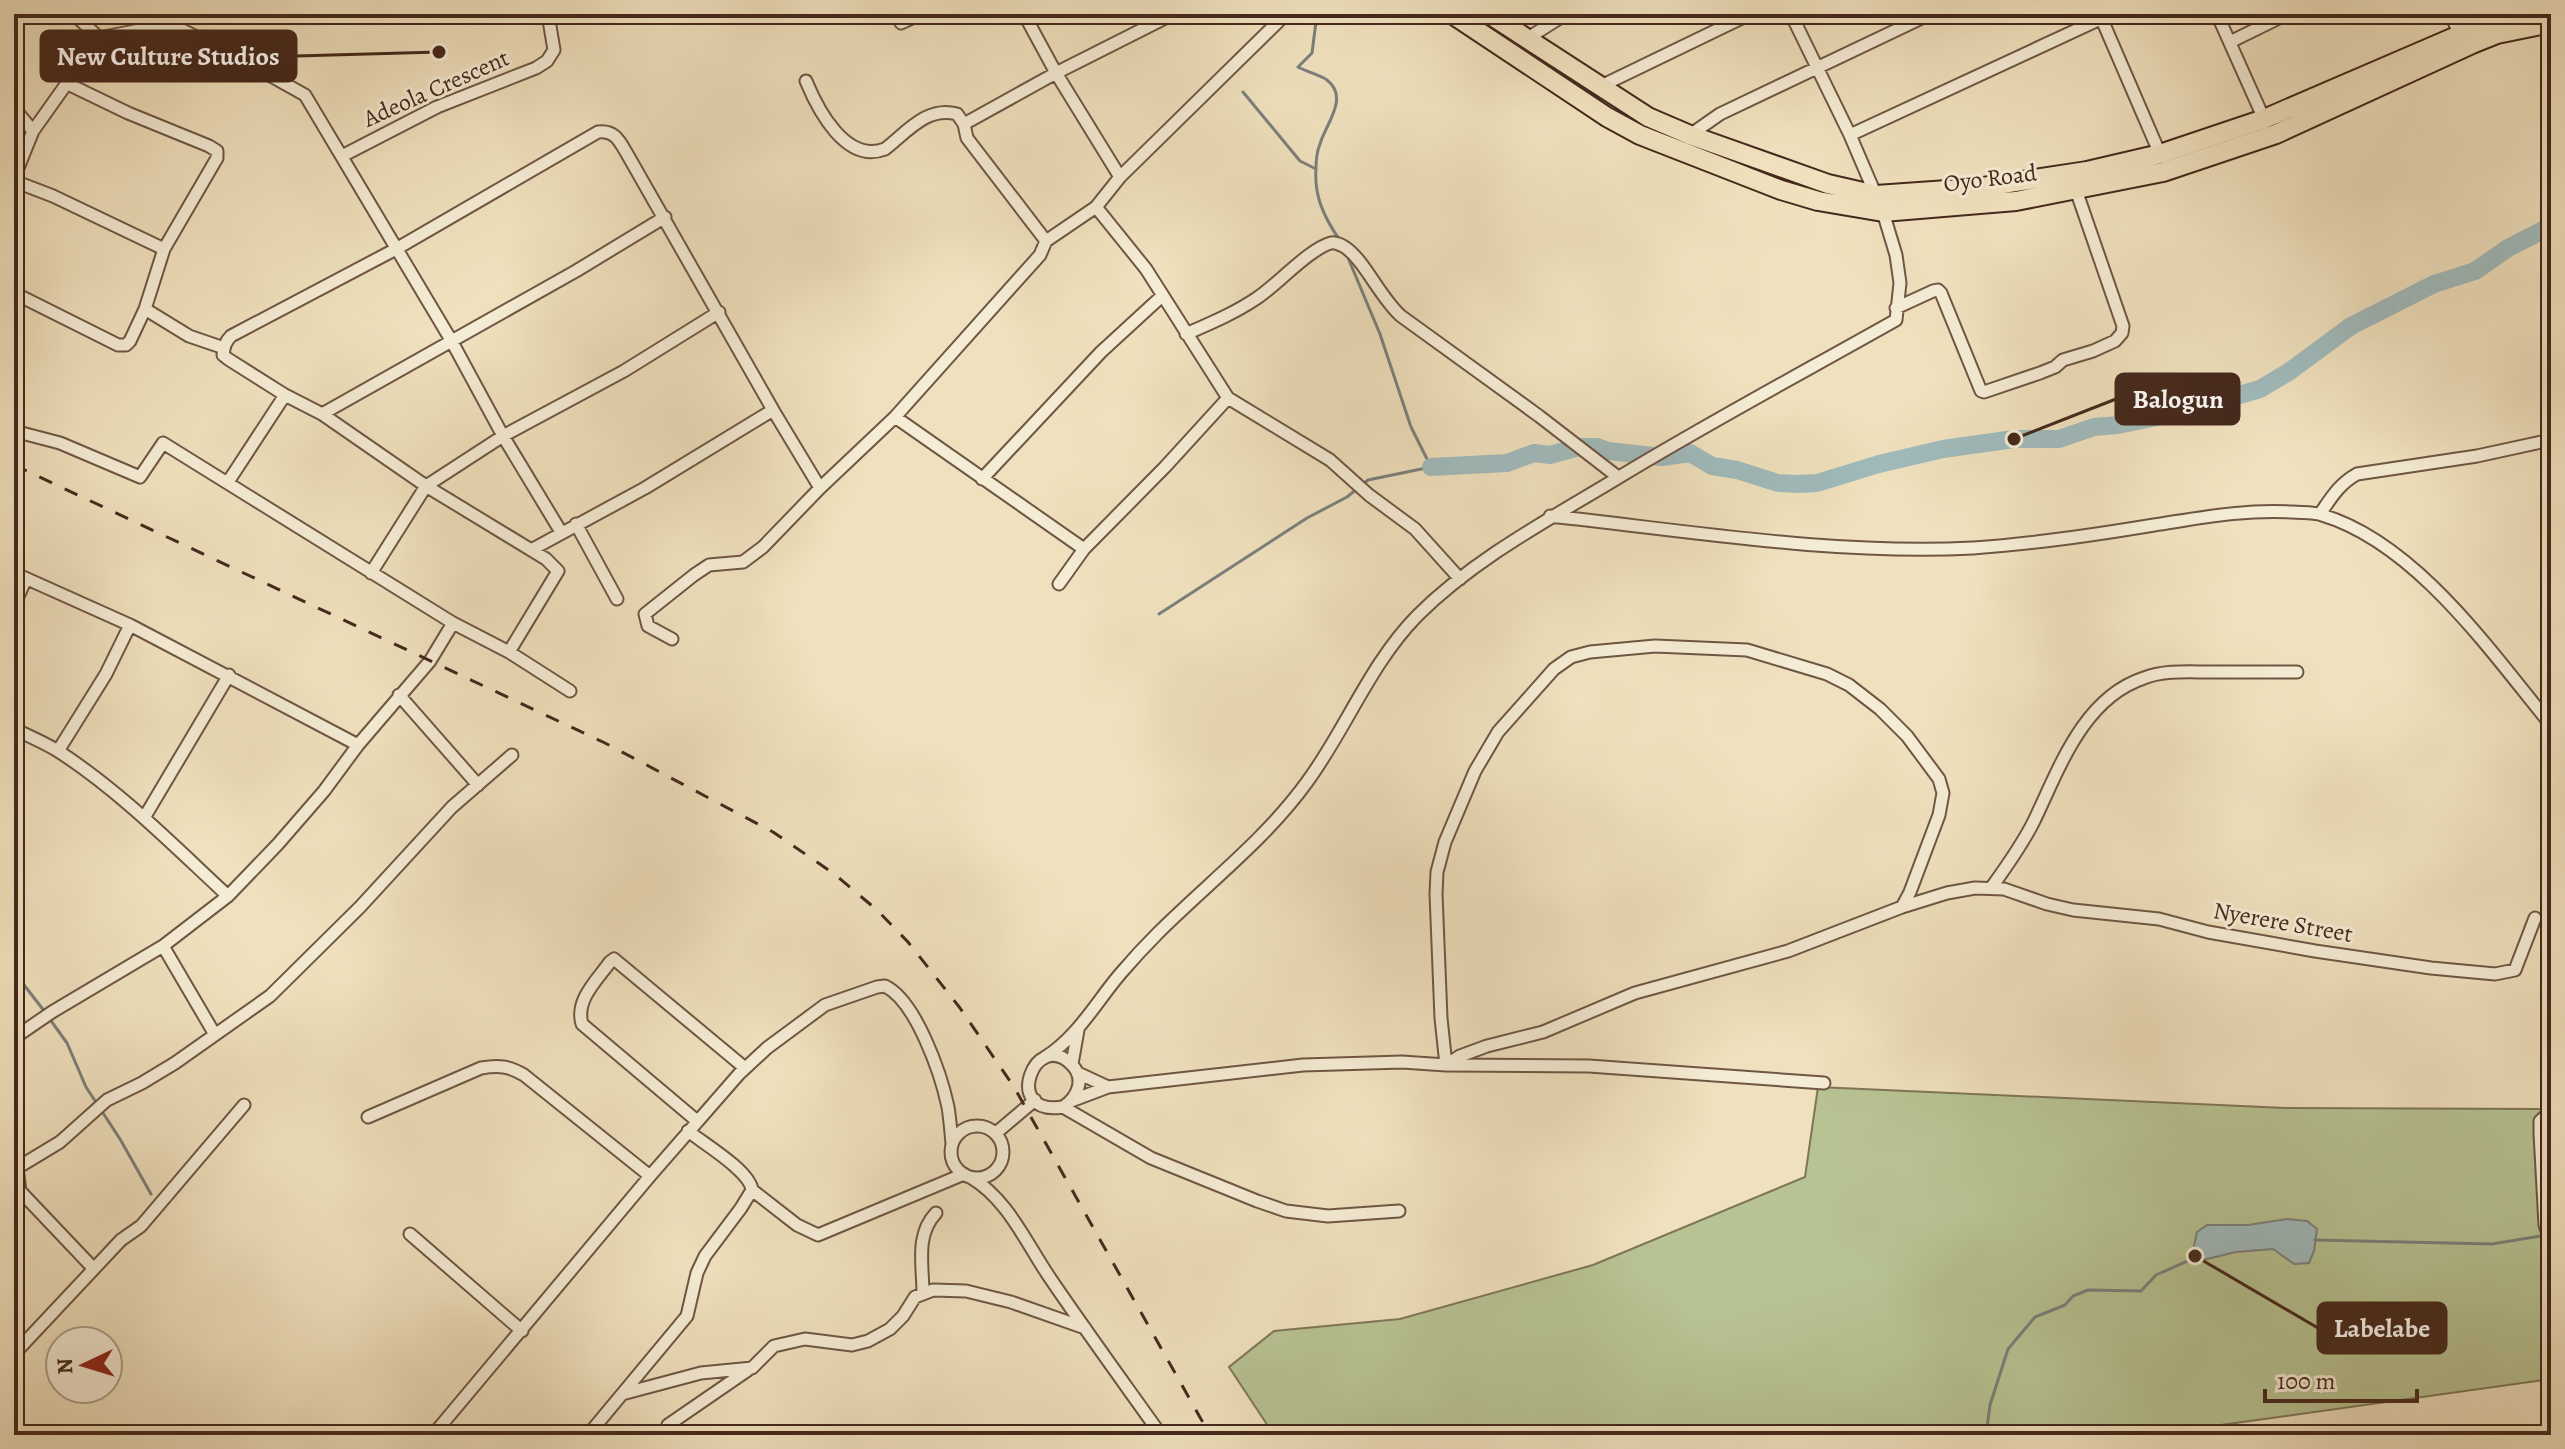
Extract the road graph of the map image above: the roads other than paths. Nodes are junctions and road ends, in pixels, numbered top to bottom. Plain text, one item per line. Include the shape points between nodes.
1 (74, 14) edge
2 (179, 14) edge
3 (548, 14) edge
4 (921, 14) edge
5 (1024, 14) edge
6 (1173, 14) edge
7 (1286, 14) edge
8 (1452, 14) edge
9 (1489, 14) edge
10 (1566, 14) edge
11 (1750, 14) edge
12 (1791, 14) edge
13 (1930, 14) edge
14 (2217, 14) edge
15 (2287, 14) edge
16 (2451, 14) edge
17 (2522, 14) edge
18 (2105, 16) edge
19 (901, 23) dead end
20 (2551, 23) edge
21 (170, 24) junction
22 (99, 38) junction
23 (1528, 38) junction
24 (2462, 41) junction
25 (2230, 42) junction
26 (1819, 69) junction
27 (1056, 73) junction
28 (806, 81) dead end
29 (68, 84) junction
30 (1599, 87) junction
31 (14, 108) edge
32 (2264, 119) junction
33 (964, 124) junction
34 (33, 131) junction
35 (1690, 135) junction
36 (1850, 135) junction
37 (2160, 154) junction
38 (342, 156) junction
39 (1120, 177) junction
40 (14, 180) edge
41 (2076, 190) junction
42 (1879, 203) junction
43 (1096, 207) junction
44 (665, 217) junction
45 (1046, 241) junction
46 (164, 249) junction
47 (396, 249) junction
48 (14, 293) edge
49 (1162, 296) junction
50 (1896, 308) junction
51 (145, 309) junction
52 (719, 312) junction
53 (1186, 334) junction
54 (451, 340) junction
55 (224, 348) junction
56 (285, 395) junction
57 (1228, 398) junction
58 (773, 410) junction
59 (322, 414) junction
60 (895, 417) junction
61 (14, 431) edge
62 (503, 436) junction
63 (2551, 440) edge
64 (1618, 477) junction
65 (982, 479) junction
66 (228, 482) junction
67 (426, 486) junction
68 (820, 488) junction
69 (2320, 514) junction
70 (1550, 516) junction
71 (576, 524) junction
72 (561, 532) junction
73 (1084, 549) junction
74 (531, 550) junction
75 (14, 573) edge
76 (371, 573) junction
77 (26, 579) junction
78 (1460, 579) junction
79 (1059, 584) dead end
80 (617, 599) dead end
81 (14, 605) edge
82 (453, 623) junction
83 (130, 625) junction
84 (672, 639) dead end
85 (509, 652) junction
86 (2297, 672) dead end
87 (229, 675) junction
88 (570, 691) dead end
89 (399, 695) junction
90 (2551, 725) edge
91 (14, 729) edge
92 (358, 745) junction
93 (58, 751) junction
94 (512, 755) dead end
95 (478, 785) junction
96 (144, 818) junction
97 (1991, 888) junction
98 (228, 896) junction
99 (1902, 907) junction
100 (2535, 918) dead end
101 (163, 946) junction
102 (1078, 1029) junction
103 (214, 1033) junction
104 (14, 1038) edge
105 (1044, 1058) junction
106 (1446, 1065) junction
107 (745, 1068) junction
108 (1075, 1069) junction
109 (1824, 1083) dead end
110 (1108, 1087) junction
111 (1035, 1100) junction
112 (1067, 1104) junction
113 (244, 1105) dead end
114 (948, 1109) junction
115 (2551, 1111) edge
116 (368, 1117) dead end
117 (697, 1121) junction
118 (971, 1126) junction
119 (688, 1131) junction
120 (996, 1133) junction
121 (952, 1144) junction
122 (996, 1170) junction
123 (967, 1175) junction
124 (650, 1176) junction
125 (752, 1190) junction
126 (20, 1191) junction
127 (997, 1197) junction
128 (14, 1204) edge
129 (1399, 1211) dead end
130 (936, 1213) dead end
131 (410, 1234) dead end
132 (2550, 1239) edge
133 (2551, 1252) edge
134 (94, 1269) junction
135 (923, 1294) junction
136 (1085, 1328) junction
137 (522, 1331) junction
138 (14, 1354) edge
139 (752, 1368) junction
140 (622, 1394) junction
141 (668, 1425) dead end
142 (433, 1435) edge
143 (588, 1435) edge
144 (1161, 1435) edge

1 - 22 street
2 - 21 street
3 - 38 street, Adeola Crescent via 554,50 547,61 437,107
4 - 19 street
5 - 27 street
6 - 27 street
7 - 39 street
8 - 42 main road, Oyo Road via 1640,135 1818,201
9 - 23 main road, Oyo Road
10 - 23 street
11 - 30 street
12 - 26 street
13 - 26 street
14 - 25 street
15 - 25 street
16 - 24 street
17 - 24 main road, Oyo Road
18 - 36 street
18 - 37 street
20 - 24 main road, Oyo Road
21 - 22 street
21 - 38 street via 298,89
22 - 29 street
23 - 30 main road, Oyo Road
24 - 32 main road, Oyo Road
24 - 41 main road, Oyo Road via 2258,141 2163,172
25 - 32 street
26 - 35 street via 1720,114
26 - 36 street
27 - 33 street
27 - 39 street
28 - 33 street via 840,136 864,152 885,149 932,113 957,114
29 - 34 street
29 - 46 street via 217,151
30 - 35 main road, Oyo Road
31 - 34 street
32 - 37 main road, Oyo Road
33 - 45 street via 967,138
34 - 40 street
35 - 42 main road, Oyo Road
36 - 42 street
37 - 42 main road, Oyo Road via 2087,171
38 - 47 street
39 - 43 street
40 - 46 street
41 - 42 main road, Oyo Road via 1979,206
41 - 50 street via 2123,326 2115,341 1984,392 1938,290
42 - 50 street via 1896,255
43 - 45 street
43 - 49 street
44 - 47 street via 616,137 604,131
44 - 52 street
44 - 54 street
45 - 60 street via 1040,255
46 - 51 street
47 - 54 street
47 - 55 street via 235,334
48 - 51 street via 118,345 130,341
49 - 53 street
49 - 65 street via 1101,352
50 - 64 street via 1896,320
51 - 55 street via 189,336
52 - 58 street
52 - 62 street
53 - 57 street
53 - 64 street via 1258,297 1331,243 1345,247 1389,306
54 - 59 street
54 - 62 street
55 - 56 street via 228,359
56 - 59 street
56 - 66 street
57 - 73 street
57 - 78 street via 1330,460 1415,529
58 - 68 street
58 - 71 street
59 - 67 street
60 - 65 street
60 - 68 street
61 - 66 street via 60,443 140,477 163,443
62 - 67 street
62 - 72 street
63 - 69 street via 2357,474 2345,481
64 - 70 street
65 - 73 street
66 - 76 street
67 - 74 street
67 - 76 street
68 - 84 street via 743,562 709,565 645,614 648,626
69 - 70 street via 2235,512 2055,541 1869,549
69 - 90 street via 2385,546 2431,584
70 - 78 street
71 - 72 street
71 - 80 street
72 - 74 street
73 - 79 street
74 - 85 street via 558,571
75 - 77 street
76 - 82 street
77 - 81 street
77 - 83 street
78 - 102 street via 1396,641 1308,782 1269,828 1158,933
82 - 85 street
82 - 89 street via 430,661
83 - 87 street
83 - 93 street
85 - 88 street
86 - 97 street via 2175,672 2144,677 2117,691 2073,742 2017,853
87 - 92 street
87 - 96 street
89 - 92 street
89 - 95 street
91 - 93 street
92 - 98 street via 324,791
93 - 96 street
94 - 95 street
95 - 103 street via 270,996
96 - 98 street
97 - 99 street via 1947,893
97 - 100 street, Nyerere Street via 2073,910 2159,919 2315,951 2495,974 2515,970
98 - 101 street
99 - 106 street via 1788,951 1635,993
99 - 106 street via 1943,793 1915,745 1849,685 1747,650 1655,646 1571,657 1498,732 1445,842 1436,894
101 - 103 street
101 - 104 street
102 - 105 street
102 - 108 street
103 - 126 street via 175,1063 107,1100 60,1142 17,1168
105 - 108 street via 1064,1058
105 - 111 street via 1030,1071 1029,1091
106 - 109 street via 1589,1066
106 - 110 street via 1303,1065
107 - 114 street via 825,1005 885,986 911,1013 940,1077
107 - 117 street
107 - 117 street via 614,959 610,962 582,1001 582,1024
108 - 110 street
108 - 112 street via 1077,1093
110 - 112 street
111 - 112 street via 1053,1108
111 - 120 street
112 - 129 street via 1151,1158 1286,1211 1328,1216
113 - 134 street via 141,1226
114 - 118 street
114 - 121 street
115 - 132 street via 2540,1121
116 - 124 street via 481,1068 510,1066
117 - 119 street
118 - 120 street
118 - 121 street
119 - 124 street
119 - 125 street via 741,1172
120 - 122 street via 1003,1152
121 - 123 street via 952,1158
122 - 123 street via 984,1177
122 - 127 street
123 - 125 street via 818,1235
123 - 127 street
124 - 137 street
125 - 140 street via 705,1256 687,1316
126 - 128 street
126 - 134 street
127 - 136 street
130 - 135 street via 925,1224 921,1241
131 - 137 street
132 - 133 street
134 - 138 street
135 - 136 street via 966,1291
135 - 139 street via 890,1329 868,1341 852,1345 805,1339 774,1346
136 - 144 street
137 - 142 street
139 - 140 street via 701,1373
139 - 141 street
140 - 143 street

